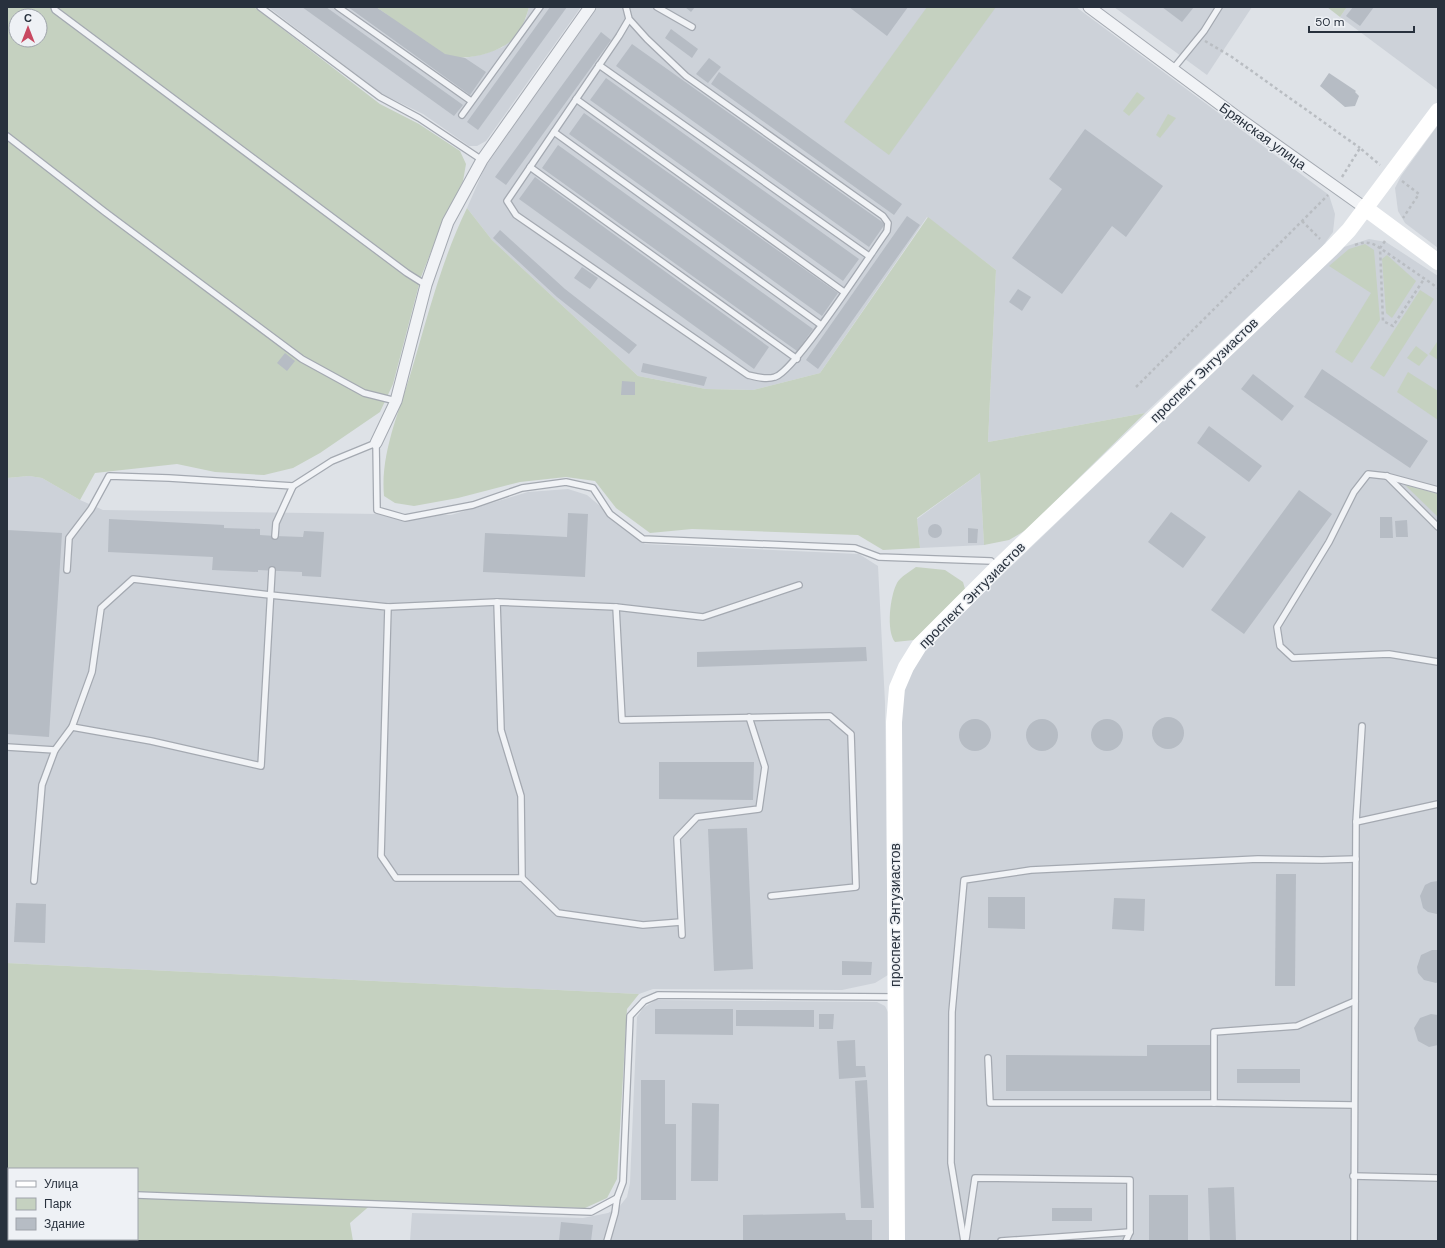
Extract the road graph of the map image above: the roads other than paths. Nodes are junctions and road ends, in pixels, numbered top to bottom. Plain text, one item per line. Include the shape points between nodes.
1 (54, 7) edge
2 (260, 7) edge
3 (338, 7) edge
4 (540, 7) edge
5 (590, 7) edge
6 (626, 7) edge
7 (657, 7) edge
8 (1089, 7) edge
9 (1219, 7) edge
10 (629, 19) junction
11 (692, 27) dead end
12 (600, 65) junction
13 (1173, 70) junction
14 (576, 99) junction
15 (471, 101) junction
16 (1438, 111) edge
17 (462, 115) dead end
18 (554, 132) junction
19 (7, 136) edge
20 (482, 160) junction
21 (530, 167) junction
22 (1365, 208) junction
23 (869, 256) junction
24 (1438, 262) edge
25 (426, 285) junction
26 (844, 292) junction
27 (821, 325) junction
28 (797, 359) junction
29 (396, 401) junction
30 (376, 443) junction
31 (1386, 476) junction
32 (293, 486) junction
33 (1438, 490) edge
34 (1438, 527) edge
35 (275, 536) dead end
36 (998, 567) junction
37 (66, 570) dead end
38 (272, 570) dead end
39 (799, 585) dead end
40 (270, 596) junction
41 (497, 602) junction
42 (388, 607) junction
43 (616, 607) junction
44 (1438, 662) edge
45 (750, 717) junction
46 (1362, 726) dead end
47 (72, 728) junction
48 (7, 747) edge
49 (55, 750) junction
50 (1438, 804) edge
51 (1356, 822) junction
52 (1356, 859) junction
53 (522, 878) junction
54 (34, 881) dead end
55 (771, 896) dead end
56 (681, 922) junction
57 (682, 934) dead end
58 (896, 997) junction
59 (1355, 1001) junction
60 (988, 1058) dead end
61 (1214, 1103) junction
62 (1354, 1105) junction
63 (1354, 1176) junction
64 (1438, 1178) edge
65 (138, 1195) edge
66 (617, 1198) junction
67 (1130, 1232) junction
68 (607, 1241) edge
69 (897, 1241) edge
70 (965, 1241) edge
71 (1002, 1241) edge
72 (1126, 1241) edge
73 (1354, 1241) edge

1 - 25 lane
2 - 20 lane via 380,97 419,118
3 - 15 lane
4 - 15 lane
5 - 20 street
6 - 10 lane
7 - 11 lane
8 - 13 street, Брянская улица
9 - 13 lane
10 - 12 lane
10 - 23 lane via 686,76 883,216 888,223 887,231
12 - 14 lane
12 - 23 lane
13 - 22 street, Брянская улица
14 - 18 lane
14 - 26 lane
15 - 17 lane
16 - 22 street, проспект Энтузиастов
18 - 21 lane
18 - 27 lane
19 - 29 lane via 302,359 364,393
20 - 25 street via 448,222
21 - 28 lane
21 - 28 lane via 507,201 516,214 748,375 762,379 776,377
22 - 24 street, Брянская улица
22 - 36 street, проспект Энтузиастов via 1331,249
23 - 26 lane
25 - 29 street
26 - 27 lane
27 - 28 lane
29 - 30 street
30 - 32 lane via 332,461
30 - 36 lane via 377,510 405,518 473,505 522,488 566,482 593,488 610,514 643,539 855,548 879,557 991,561
31 - 33 lane
31 - 34 lane
31 - 44 lane via 1368,474 1354,492 1329,542 1277,627 1280,646 1293,658 1389,654
32 - 35 lane via 276,523
32 - 37 lane via 109,476 70,538
36 - 58 street, проспект Энтузиастов via 919,646 897,688 894,722
38 - 40 lane
39 - 43 lane via 702,618
40 - 42 lane
40 - 47 lane via 133,579 101,608 92,672
40 - 47 lane via 261,766
41 - 42 lane
41 - 43 lane
41 - 53 lane via 500,730 520,796
42 - 53 lane via 380,856 396,878
43 - 45 lane via 622,720
45 - 55 lane via 830,716 851,734 856,887
45 - 56 lane via 765,767 759,809 697,817 677,838
46 - 51 lane
47 - 49 lane
48 - 49 lane
49 - 54 lane via 42,784
50 - 51 lane
51 - 52 lane
52 - 59 lane
52 - 70 lane via 1258,859 1031,870 964,880 952,1012 952,1163
53 - 56 lane via 558,914 643,925
56 - 57 lane
58 - 66 lane via 658,995 644,1001 630,1016 624,1182
58 - 69 street, проспект Энтузиастов
59 - 61 lane via 1297,1026 1214,1032
59 - 62 lane
60 - 61 lane via 990,1104
61 - 62 lane
62 - 63 lane
63 - 64 lane
63 - 73 lane
65 - 66 lane via 591,1212
66 - 68 lane
67 - 70 lane via 1130,1180 975,1178
67 - 71 lane
67 - 72 lane

